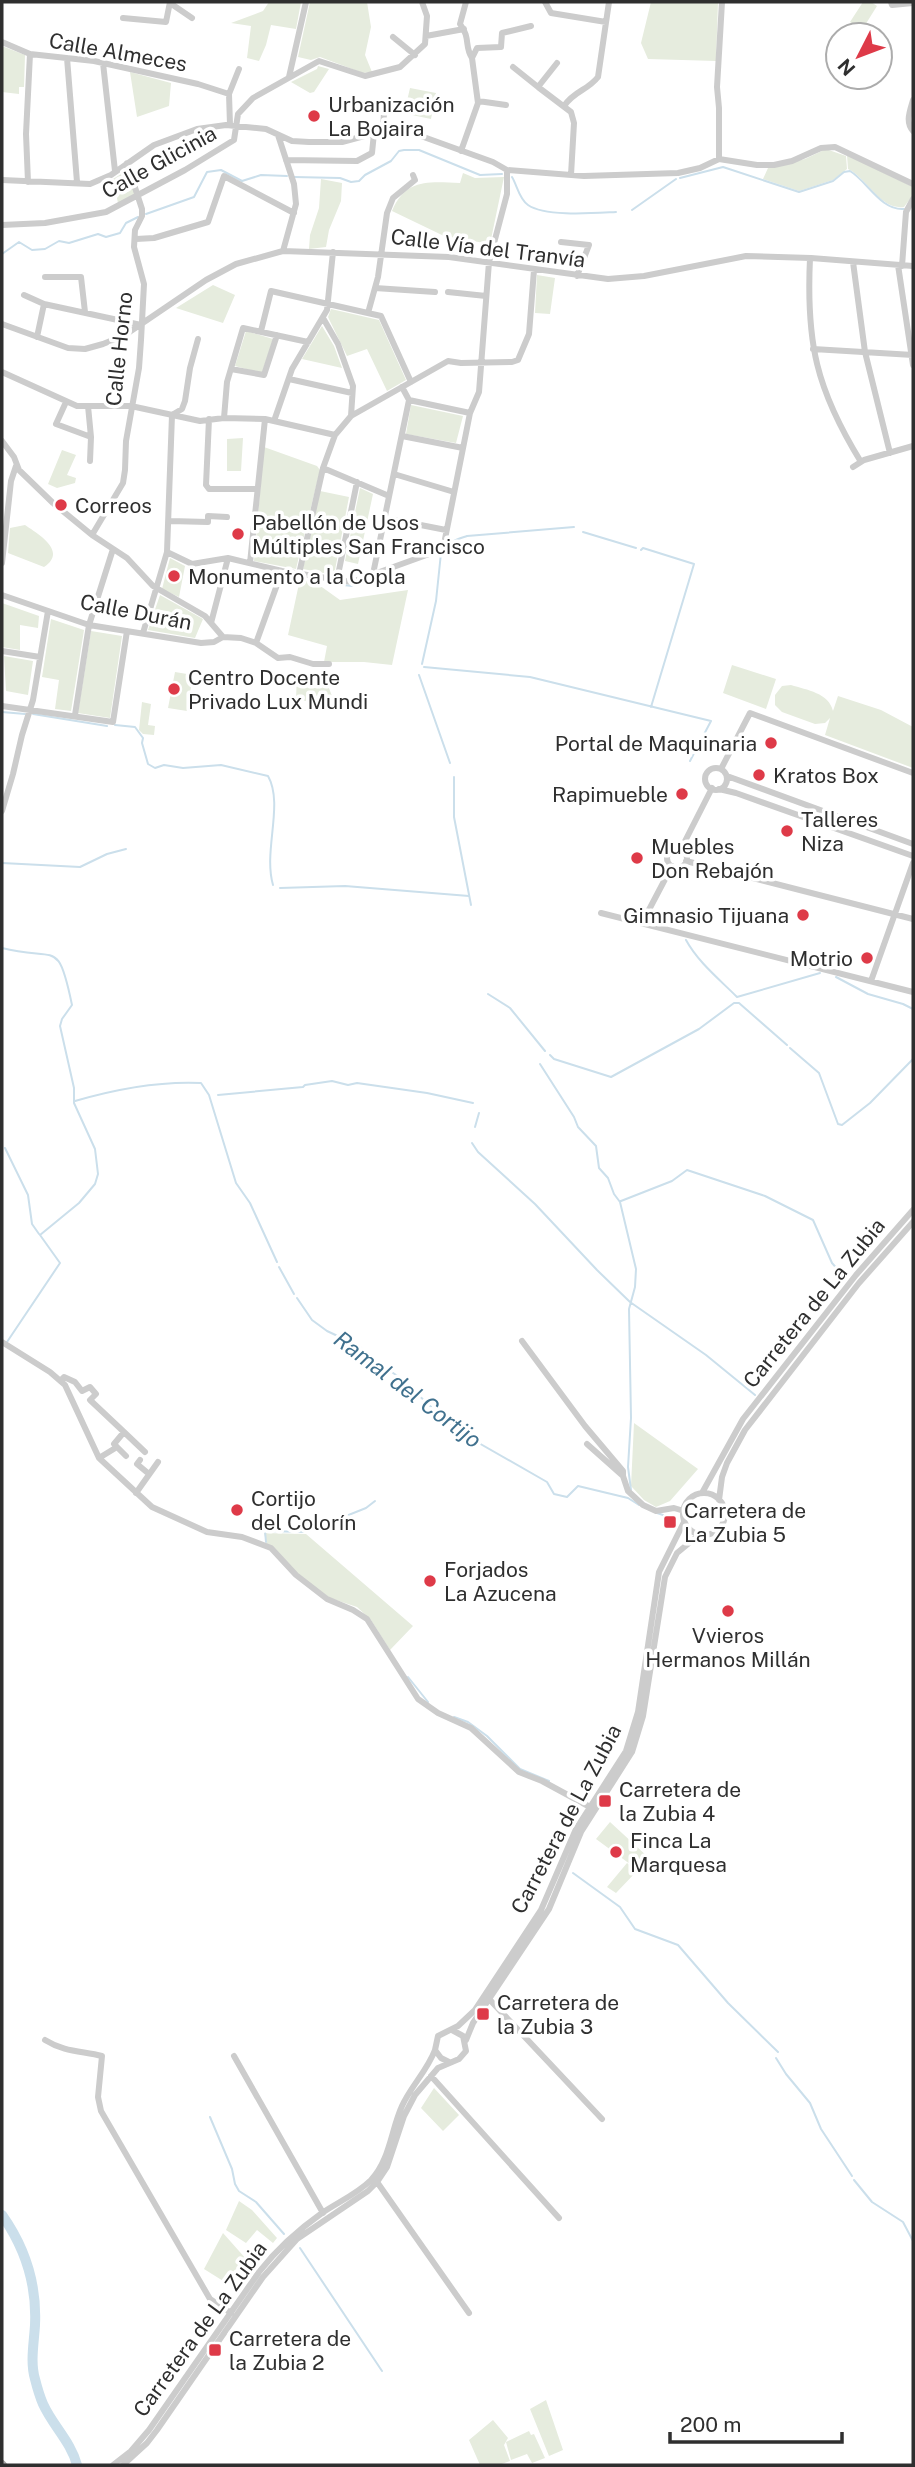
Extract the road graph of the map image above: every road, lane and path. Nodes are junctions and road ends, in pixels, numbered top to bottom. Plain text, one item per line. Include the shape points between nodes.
1 (170, 2) edge
2 (306, 2) edge
3 (422, 2) edge
4 (466, 2) edge
5 (545, 2) edge
6 (609, 2) edge
7 (722, 2) edge
8 (892, 3) edge
9 (913, 3) edge
10 (122, 18) dead end
11 (192, 18) dead end
12 (606, 22) junction
13 (531, 26) dead end
14 (464, 29) junction
15 (426, 36) junction
16 (393, 37) dead end
17 (2, 42) edge
18 (30, 54) junction
19 (415, 55) junction
20 (67, 58) junction
21 (472, 58) junction
22 (103, 63) junction
23 (557, 63) dead end
24 (513, 67) dead end
25 (239, 69) dead end
26 (289, 77) junction
27 (538, 88) junction
28 (229, 94) junction
29 (913, 100) edge
30 (478, 101) junction
31 (506, 105) dead end
32 (564, 107) junction
33 (384, 112) dead end
34 (233, 125) junction
35 (383, 131) junction
36 (913, 131) edge
37 (374, 133) junction
38 (278, 135) junction
39 (461, 151) junction
40 (719, 159) junction
41 (286, 160) junction
42 (127, 163) junction
43 (507, 170) junction
44 (116, 171) junction
45 (413, 175) dead end
46 (571, 175) junction
47 (2, 180) edge
48 (28, 182) junction
49 (77, 183) junction
50 (913, 184) edge
51 (137, 196) junction
52 (913, 199) edge
53 (911, 208) edge
54 (294, 213) junction
55 (2, 225) edge
56 (136, 239) junction
57 (561, 242) dead end
58 (283, 251) junction
59 (333, 252) junction
60 (381, 253) junction
61 (811, 258) junction
62 (489, 262) junction
63 (853, 262) junction
64 (900, 265) junction
65 (913, 266) edge
66 (534, 270) junction
67 (577, 276) junction
68 (45, 277) dead end
69 (375, 288) junction
70 (435, 292) dead end
71 (448, 292) dead end
72 (24, 295) dead end
73 (486, 296) junction
74 (327, 303) junction
75 (44, 304) junction
76 (85, 312) junction
77 (368, 313) junction
78 (323, 317) junction
79 (2, 324) edge
80 (141, 325) junction
81 (261, 331) junction
82 (277, 335) junction
83 (37, 337) junction
84 (198, 339) dead end
85 (308, 342) junction
86 (814, 349) junction
87 (865, 352) junction
88 (913, 355) edge
89 (481, 362) junction
90 (913, 365) edge
91 (231, 369) junction
92 (2, 372) edge
93 (289, 379) junction
94 (411, 382) junction
95 (402, 387) junction
96 (352, 393) junction
97 (409, 400) junction
98 (66, 402) junction
99 (88, 406) junction
100 (131, 406) junction
101 (470, 413) junction
102 (172, 415) junction
103 (351, 416) junction
104 (224, 418) junction
105 (209, 419) junction
106 (265, 419) junction
107 (274, 421) junction
108 (335, 435) junction
109 (402, 436) junction
110 (91, 437) junction
111 (2, 441) edge
112 (913, 446) edge
113 (463, 448) junction
114 (890, 453) junction
115 (90, 461) dead end
116 (863, 461) junction
117 (16, 466) junction
118 (853, 467) dead end
119 (323, 468) junction
120 (394, 474) junction
121 (357, 482) junction
122 (256, 489) junction
123 (454, 492) junction
124 (390, 495) junction
125 (227, 517) dead end
126 (385, 518) junction
127 (170, 521) junction
128 (446, 530) junction
129 (92, 535) junction
130 (113, 549) junction
131 (167, 552) junction
132 (228, 558) junction
133 (2, 563) edge
134 (250, 563) junction
135 (282, 571) junction
136 (299, 574) junction
137 (373, 574) junction
138 (337, 580) junction
139 (158, 589) junction
140 (2, 594) edge
141 (48, 611) junction
142 (211, 623) junction
143 (89, 625) junction
144 (127, 631) junction
145 (143, 634) junction
146 (223, 637) junction
147 (256, 643) junction
148 (2, 651) edge
149 (40, 657) junction
150 (329, 664) dead end
151 (2, 706) edge
152 (31, 709) junction
153 (75, 716) junction
154 (721, 769) junction
155 (913, 773) edge
156 (727, 776) junction
157 (715, 789) junction
158 (2, 811) edge
159 (913, 844) edge
160 (681, 849) junction
161 (913, 856) edge
162 (687, 861) junction
163 (913, 863) edge
164 (672, 866) junction
165 (601, 913) dead end
166 (895, 914) junction
167 (913, 919) edge
168 (642, 923) junction
169 (872, 981) junction
170 (913, 992) edge
171 (913, 1210) edge
172 (913, 1222) edge
173 (522, 1341) dead end
174 (2, 1342) edge
175 (61, 1380) junction
176 (124, 1432) junction
177 (587, 1444) dead end
178 (117, 1447) junction
179 (145, 1452) dead end
180 (127, 1456) dead end
181 (99, 1458) junction
182 (139, 1460) dead end
183 (158, 1462) dead end
184 (149, 1474) junction
185 (623, 1476) junction
186 (136, 1493) junction
187 (702, 1493) junction
188 (719, 1500) junction
189 (684, 1511) junction
190 (684, 1522) junction
191 (700, 1534) junction
192 (590, 1807) junction
193 (490, 2000) junction
194 (451, 2029) junction
195 (45, 2040) dead end
196 (466, 2040) junction
197 (435, 2050) junction
198 (234, 2056) dead end
199 (449, 2062) junction
200 (431, 2076) junction
201 (602, 2119) dead end
202 (377, 2182) junction
203 (323, 2213) junction
204 (559, 2218) dead end
205 (231, 2313) junction
206 (469, 2314) dead end
207 (113, 2465) edge
208 (123, 2465) edge

1 - 10 street via 166,22
1 - 11 street
2 - 26 street
3 - 15 street
4 - 14 street via 460,24
5 - 12 street via 551,13
6 - 12 street
7 - 40 street
8 - 9 street
12 - 32 street via 598,76
13 - 21 street via 502,33 501,47 477,48
14 - 15 street
14 - 21 street
15 - 19 street
16 - 19 street
17 - 18 street, Calle Almeces
18 - 20 street, Calle Almeces
18 - 48 street
19 - 26 street via 400,67 365,76 319,61
20 - 22 street, Calle Almeces
20 - 49 street
21 - 30 street
22 - 28 street, Calle Almeces
22 - 44 street
23 - 27 street
24 - 27 street
25 - 28 street
26 - 34 street via 253,98
27 - 32 street
28 - 34 street
29 - 36 street via 908,119
30 - 31 street
30 - 39 street
32 - 46 street via 574,122
33 - 35 street
34 - 38 street
34 - 42 street via 178,135
34 - 51 street, Calle Glicinia via 234,139
35 - 37 street
35 - 39 street via 407,131
37 - 38 street via 342,142 292,141
37 - 41 street via 372,153 357,161
38 - 41 street
39 - 43 street
40 - 46 street via 678,173
40 - 50 street via 774,165 821,148 835,148
41 - 54 street via 294,184
42 - 44 street
42 - 51 street, Calle Horno
43 - 46 street
43 - 62 street via 507,194
44 - 49 street via 90,184
45 - 60 street via 415,180 393,198
47 - 48 street
48 - 49 street
51 - 55 street, Calle Glicinia via 94,216
51 - 56 street, Calle Horno via 142,216
52 - 53 street
53 - 64 street via 905,215
54 - 56 street via 224,176 208,222 154,239
54 - 58 street
56 - 80 street, Calle Horno via 135,257 144,284
57 - 67 street via 589,245
58 - 59 street, Calle Vía del Tranvía
58 - 80 street, Calle Vía del Tranvía via 236,264
59 - 60 street, Calle Vía del Tranvía
59 - 74 street
60 - 62 street, Calle Vía del Tranvía
60 - 69 street
61 - 63 street, Calle Vía del Tranvía
61 - 67 street, Calle Vía del Tranvía via 746,256 644,276
61 - 86 street
62 - 66 street, Calle Vía del Tranvía
62 - 73 street
63 - 64 street, Calle Vía del Tranvía
63 - 87 street
64 - 65 street, Calle Vía del Tranvía
64 - 88 street
66 - 67 street, Calle Vía del Tranvía
66 - 89 street via 529,334 517,360
68 - 76 street via 81,277
69 - 70 street
69 - 77 street
71 - 73 street
72 - 75 street
73 - 89 street
74 - 77 street
74 - 78 street
74 - 81 street via 271,291
75 - 76 street
75 - 83 street
76 - 80 street
77 - 94 street via 382,316
78 - 85 street
78 - 96 street via 338,344
79 - 83 street, Calle Vía del Tranvía
80 - 83 street, Calle Vía del Tranvía via 111,342 85,349
80 - 100 street, Calle Horno
81 - 82 street
81 - 91 street via 241,330
82 - 85 street
82 - 91 street via 264,375
84 - 102 street via 185,401
85 - 93 street
86 - 87 street
86 - 116 street via 842,426
87 - 88 street
87 - 114 street
88 - 90 street
89 - 94 street via 448,361
89 - 101 street via 479,392
91 - 104 street
92 - 98 street
93 - 96 street
93 - 107 street
94 - 95 street
95 - 97 street
95 - 103 street
96 - 103 street
97 - 101 street
97 - 109 street
98 - 99 street
98 - 110 street via 56,424
99 - 100 street
99 - 110 street
100 - 102 street
100 - 129 street, Calle Horno via 123,483
101 - 113 street
102 - 105 street
102 - 127 street
103 - 108 street
104 - 105 street
104 - 106 street
105 - 122 street via 206,485 209,489
106 - 107 street
106 - 122 street
107 - 108 street
108 - 119 street
109 - 113 street
109 - 120 street
110 - 115 street
111 - 117 street
112 - 114 street
113 - 123 street
114 - 116 street
116 - 118 street
117 - 129 street
117 - 133 street
119 - 121 street
119 - 136 street
120 - 123 street
120 - 124 street
121 - 124 street
121 - 138 street
122 - 134 street
123 - 128 street
124 - 126 street
125 - 127 street via 208,516 208,522
126 - 128 street
126 - 137 street
127 - 131 street
128 - 137 street via 443,549
129 - 130 street
130 - 139 street
130 - 143 street
131 - 132 street via 192,564
131 - 139 street
132 - 134 street
132 - 142 street
134 - 135 street
135 - 136 street
135 - 147 street
136 - 138 street
137 - 138 street via 352,582
139 - 142 street
139 - 145 street
140 - 141 street, Calle Durán
141 - 143 street, Calle Durán
141 - 149 street
142 - 146 street
143 - 144 street, Calle Durán
143 - 153 street
144 - 145 street, Calle Durán
144 - 153 street via 113,722
145 - 146 street, Calle Durán via 207,643
146 - 147 street, Calle Durán
147 - 150 street via 278,658
148 - 149 street
149 - 152 street
151 - 152 street
152 - 153 street
152 - 158 street
154 - 155 street via 750,713
154 - 156 street
154 - 157 street via 707,774 707,784
156 - 157 street via 726,783
156 - 159 street
157 - 160 street
157 - 161 street
160 - 162 street
160 - 164 street via 668,853
162 - 164 street
162 - 166 street
163 - 166 street
164 - 168 street
165 - 168 street
166 - 167 street
166 - 169 street
168 - 169 street
169 - 170 street
171 - 187 street, Carretera de La Zubia via 743,1419
172 - 188 street, Carretera de La Zubia via 859,1283 745,1430 724,1469
173 - 185 street
174 - 175 street
175 - 176 street via 71,1379 82,1391 90,1387 96,1394 90,1400
175 - 181 street
176 - 178 street via 115,1441
176 - 179 street
177 - 185 street
178 - 180 street
178 - 181 street
181 - 186 street
182 - 184 street via 137,1464
183 - 184 street
184 - 186 street
185 - 189 street via 628,1491 643,1505 656,1511
186 - 192 street via 152,1507 206,1532 242,1537 271,1548 327,1599 367,1619 428,1708 471,1728 520,1772
187 - 188 street
187 - 189 street via 689,1500
188 - 191 street via 724,1511 722,1524 713,1532
189 - 190 street
190 - 191 street
190 - 192 street, Carretera de La Zubia via 659,1572 631,1739
191 - 193 street, Carretera de La Zubia via 677,1553 665,1577 637,1742 581,1832 549,1909
192 - 194 street, Carretera de La Zubia via 541,1910 475,2010
193 - 196 street, Carretera de La Zubia
193 - 201 street
194 - 196 street
194 - 197 street via 438,2036
195 - 205 street via 68,2051 102,2056 101,2111 210,2299
196 - 199 street via 463,2055
197 - 199 street
197 - 203 street, Carretera de La Zubia via 404,2103 378,2172
198 - 203 street
199 - 200 street, Carretera de La Zubia
200 - 202 street, Carretera de La Zubia via 411,2102
200 - 204 street
202 - 206 street
202 - 208 street, Carretera de La Zubia via 304,2234 274,2263 157,2430
203 - 205 street, Carretera de La Zubia via 279,2249
205 - 207 street, Carretera de La Zubia via 149,2430

